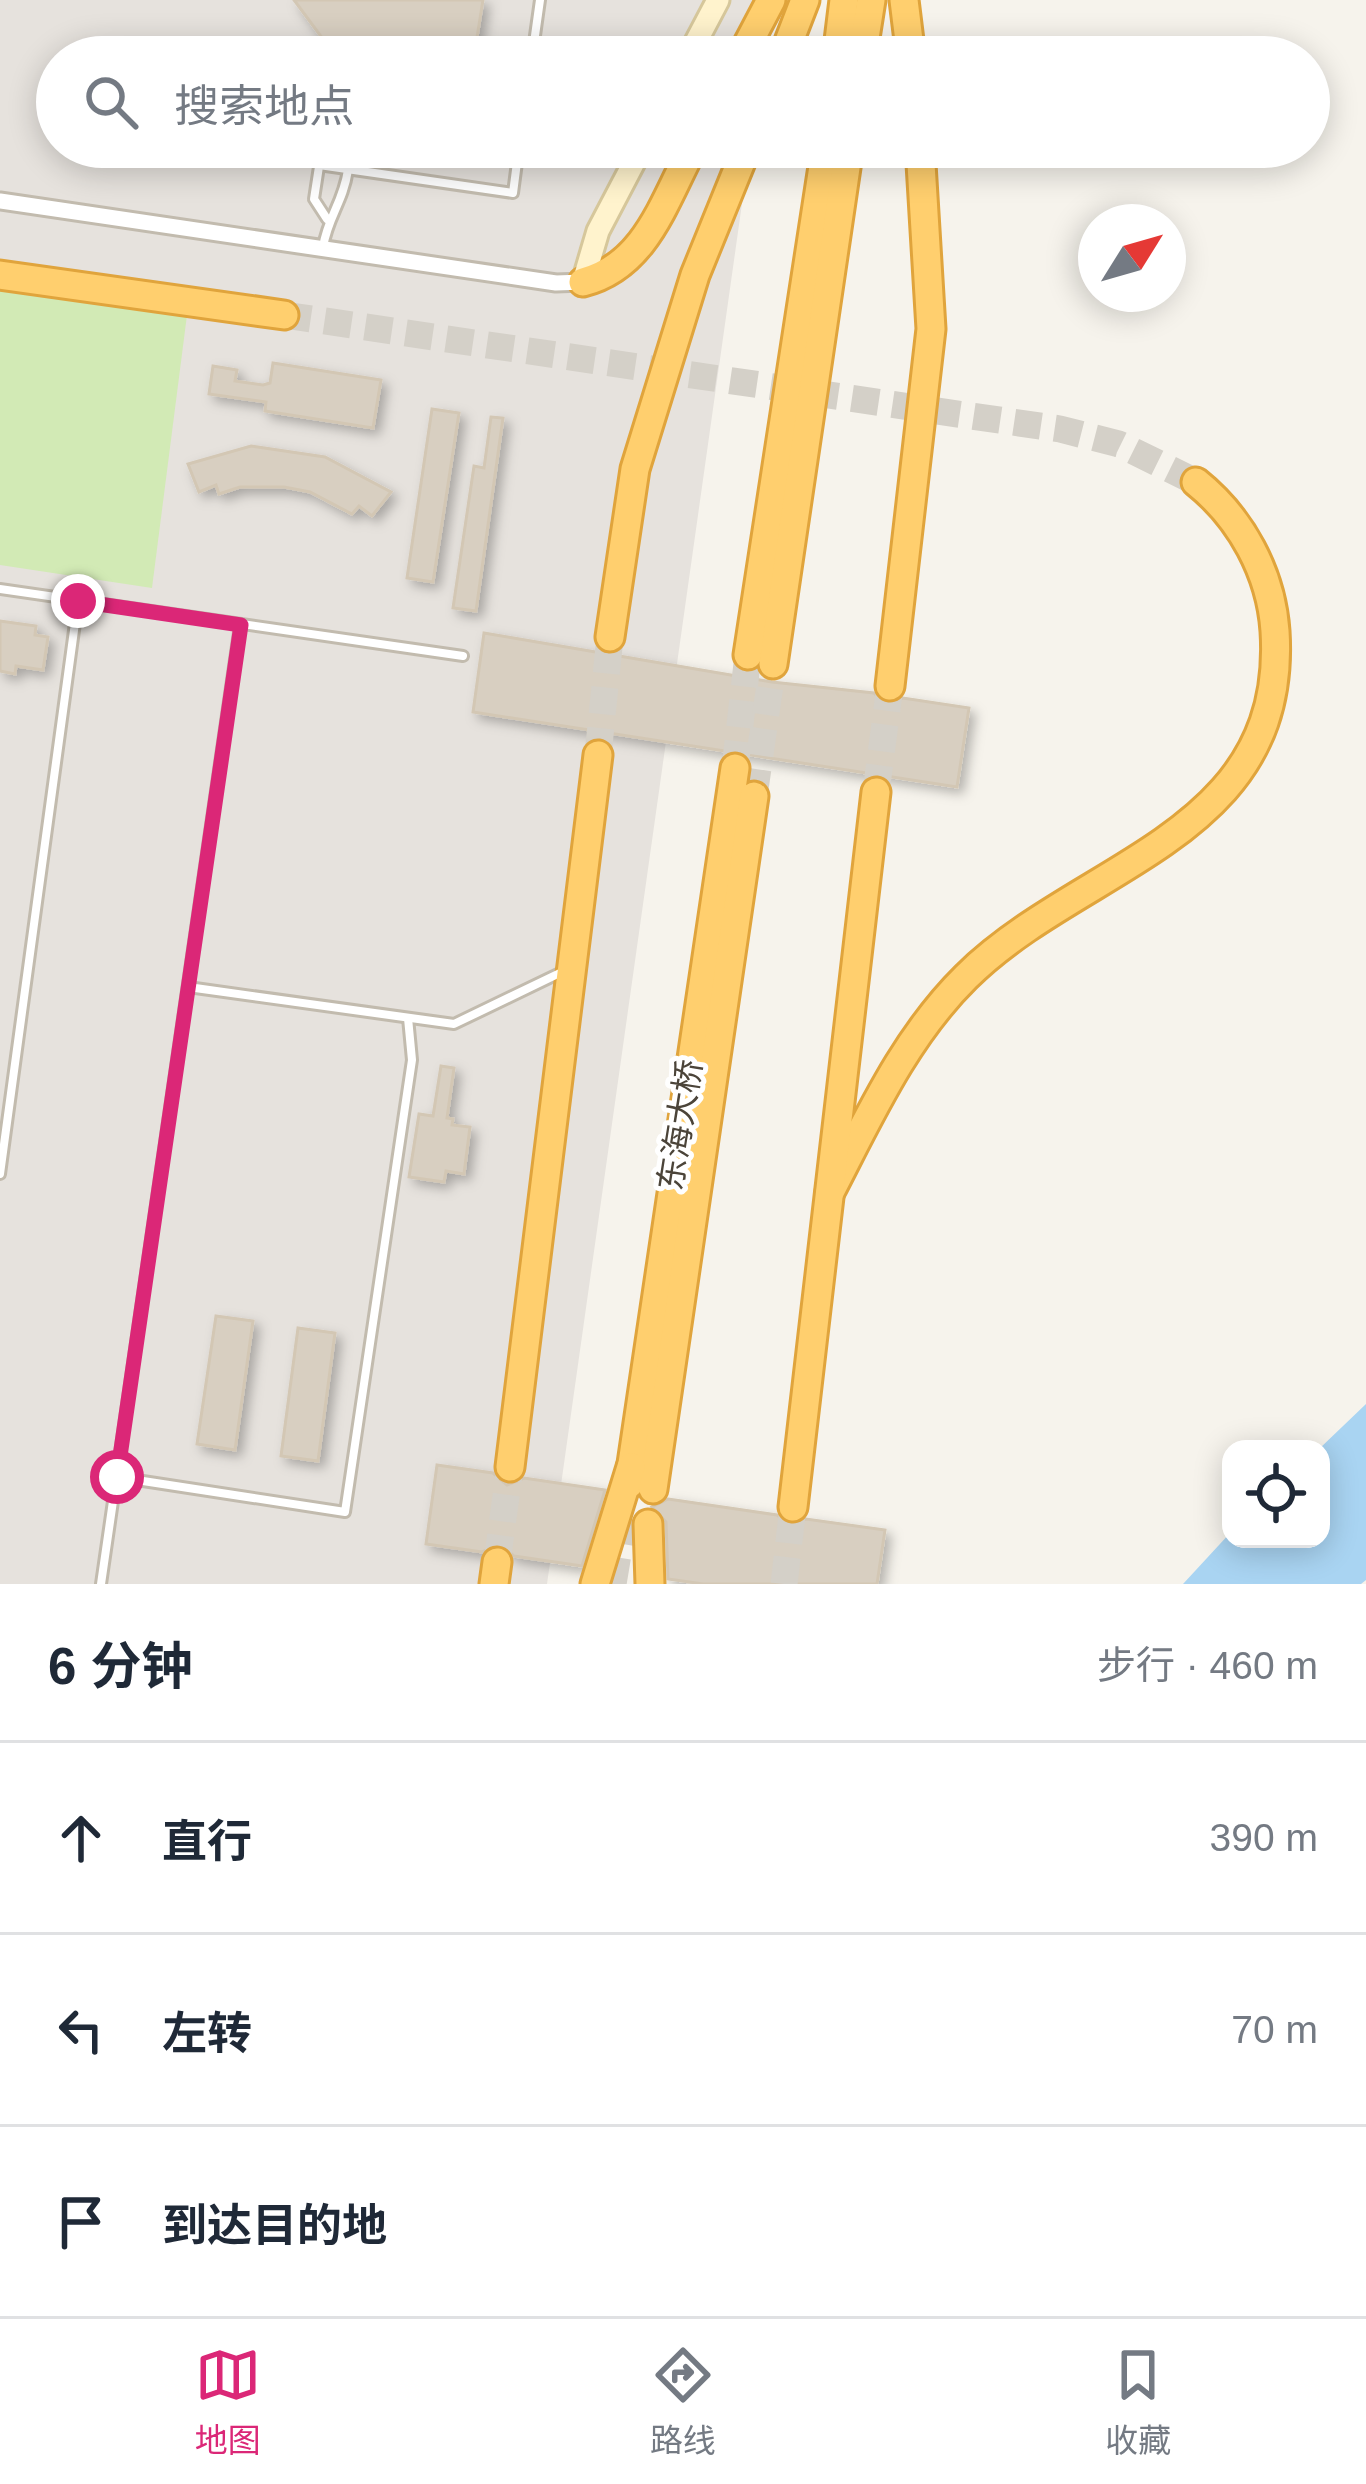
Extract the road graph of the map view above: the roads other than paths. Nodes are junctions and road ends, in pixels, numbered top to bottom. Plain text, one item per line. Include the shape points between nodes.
1 (540, 0) edge
2 (718, 0) edge
3 (771, 0) edge
4 (805, 0) edge
5 (844, 0) edge
6 (871, 0) edge
7 (904, 0) edge
8 (535, 36) edge
9 (699, 36) edge
10 (752, 36) edge
11 (791, 36) edge
12 (840, 36) edge
13 (865, 36) edge
14 (908, 36) edge
15 (319, 168) edge
16 (336, 168) edge
17 (516, 168) edge
18 (631, 168) edge
19 (682, 168) edge
20 (738, 168) edge
21 (823, 168) edge
22 (845, 168) edge
23 (921, 168) edge
24 (348, 170) junction
25 (0, 201) edge
26 (327, 219) junction
27 (323, 249) junction
28 (0, 275) edge
29 (583, 281) junction
30 (284, 315) tunnel mouth
31 (1196, 482) tunnel mouth
32 (0, 589) edge
33 (78, 601) junction
34 (241, 625) junction
35 (610, 637) tunnel mouth
36 (463, 656) dead end
37 (890, 686) tunnel mouth
38 (598, 755) tunnel mouth
39 (735, 768) tunnel mouth
40 (876, 792) tunnel mouth
41 (754, 796) tunnel mouth
42 (571, 968) junction
43 (188, 987) junction
44 (408, 1018) junction
45 (0, 1174) edge
46 (830, 1192) junction
47 (509, 1467) tunnel mouth
48 (117, 1477) junction
49 (638, 1478) junction
50 (794, 1507) tunnel mouth
51 (648, 1524) dead end
52 (101, 1584) edge
53 (595, 1584) edge
54 (650, 1584) edge

1 - 8 lane
2 - 9 main road
3 - 10 highway
4 - 11 highway
5 - 12 highway
6 - 13 highway
7 - 14 highway
15 - 26 lane via 314,199
16 - 24 lane
17 - 24 lane via 512,193
18 - 29 main road
19 - 29 highway via 636,254 614,274
20 - 35 highway via 695,275 635,469
21 - 22 highway via 761,660
23 - 37 highway via 931,328
24 - 26 lane via 343,204
25 - 27 street
26 - 27 lane
27 - 29 street
28 - 30 highway
31 - 46 highway via 1231,516 1266,583 1277,667 1256,741 1193,822 964,978 920,1030
32 - 33 lane
33 - 34 lane
33 - 45 lane
34 - 36 lane
34 - 43 lane
38 - 42 highway
39 - 49 highway, 东海大桥
40 - 46 highway
41 - 49 highway, 东海大桥
42 - 44 lane via 454,1024
42 - 47 highway
43 - 44 lane
43 - 48 lane
44 - 48 lane via 412,1060 345,1512
46 - 50 highway
48 - 52 lane
49 - 53 highway
51 - 54 highway

